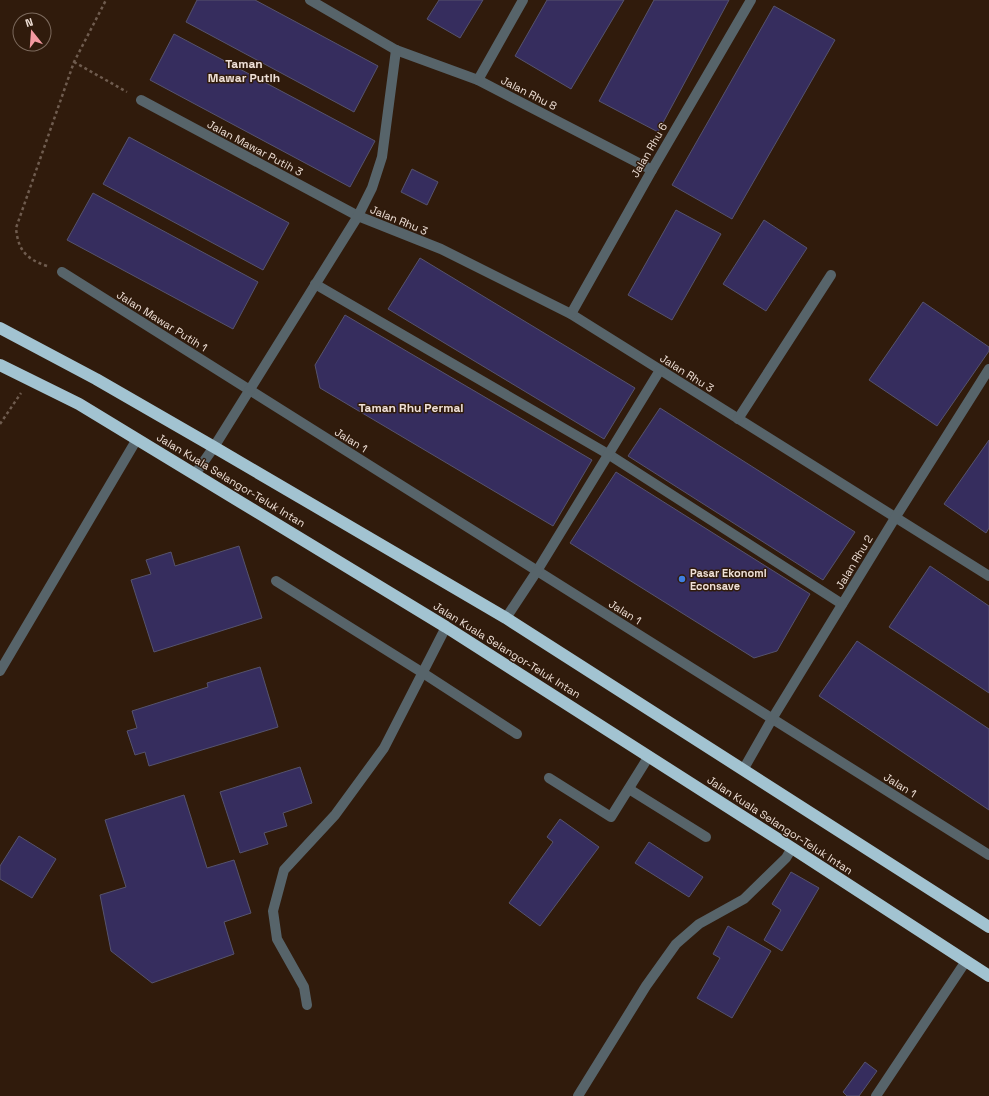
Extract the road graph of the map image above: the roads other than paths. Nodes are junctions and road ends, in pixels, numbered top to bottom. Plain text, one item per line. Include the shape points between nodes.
1 (310, 0) edge
2 (523, 0) edge
3 (751, 0) edge
4 (396, 50) junction
5 (478, 80) junction
6 (141, 100) road end
7 (652, 170) junction
8 (358, 216) junction
9 (62, 272) road end
10 (831, 275) dead end
11 (315, 284) junction
12 (571, 314) junction
13 (0, 328) edge
14 (0, 365) edge
15 (989, 369) edge
16 (660, 370) junction
17 (249, 390) junction
18 (738, 419) junction
19 (137, 439) junction
20 (214, 447) junction
21 (608, 454) junction
22 (195, 474) junction
23 (895, 518) junction
24 (537, 571) junction
25 (989, 576) edge
26 (276, 581) dead end
27 (842, 604) junction
28 (506, 618) junction
29 (446, 627) junction
30 (0, 671) edge
31 (423, 673) junction
32 (772, 719) junction
33 (517, 734) dead end
34 (649, 756) junction
35 (744, 770) junction
36 (549, 778) dead end
37 (629, 789) junction
38 (706, 837) dead end
39 (792, 848) junction
40 (989, 856) edge
41 (989, 927) edge
42 (966, 960) junction
43 (989, 976) edge
44 (306, 1005) dead end
45 (578, 1096) edge
46 (876, 1096) edge

1 - 4 street, Jalan Rhu 8
2 - 5 street
3 - 7 street, Jalan Rhu 6
4 - 5 street, Jalan Rhu 8
4 - 8 street via 382,157 372,188
5 - 7 street, Jalan Rhu 8
6 - 8 street, Jalan Mawar Putih 3
7 - 12 street, Jalan Rhu 6
8 - 11 street
8 - 12 street, Jalan Rhu 3 via 441,250
9 - 17 street, Jalan Mawar Putih 1
10 - 18 street
11 - 17 street
11 - 21 street
12 - 16 street, Jalan Rhu 3
13 - 20 highway, Jalan Kuala Selangor-Teluk Intan via 96,379
14 - 19 highway, Jalan Kuala Selangor-Teluk Intan via 79,404
15 - 23 street, Jalan Rhu 2
16 - 18 street, Jalan Rhu 3
16 - 21 street
17 - 20 street
17 - 24 street, Jalan 1
18 - 23 street, Jalan Rhu 3
19 - 22 highway, Jalan Kuala Selangor-Teluk Intan
19 - 30 street
20 - 22 street
20 - 28 highway, Jalan Kuala Selangor-Teluk Intan
21 - 24 street
21 - 27 street
22 - 29 highway, Jalan Kuala Selangor-Teluk Intan
23 - 25 street, Jalan Rhu 3
23 - 27 street, Jalan Rhu 2
24 - 28 street
24 - 32 street, Jalan 1
26 - 31 street
27 - 32 street, Jalan Rhu 2
28 - 35 highway, Jalan Kuala Selangor-Teluk Intan
29 - 31 street
29 - 34 highway, Jalan Kuala Selangor-Teluk Intan
31 - 33 street
31 - 44 street via 384,748 335,815 284,870 273,911 277,938 304,987
32 - 35 street, Jalan Rhu 2
32 - 40 street, Jalan 1
34 - 37 street
34 - 39 highway, Jalan Kuala Selangor-Teluk Intan
35 - 41 highway, Jalan Kuala Selangor-Teluk Intan
36 - 37 street via 611,817
37 - 38 street
39 - 42 highway, Jalan Kuala Selangor-Teluk Intan
39 - 45 street via 786,858 744,899 699,924 676,944 646,986
42 - 43 highway, Jalan Kuala Selangor-Teluk Intan
42 - 46 street

